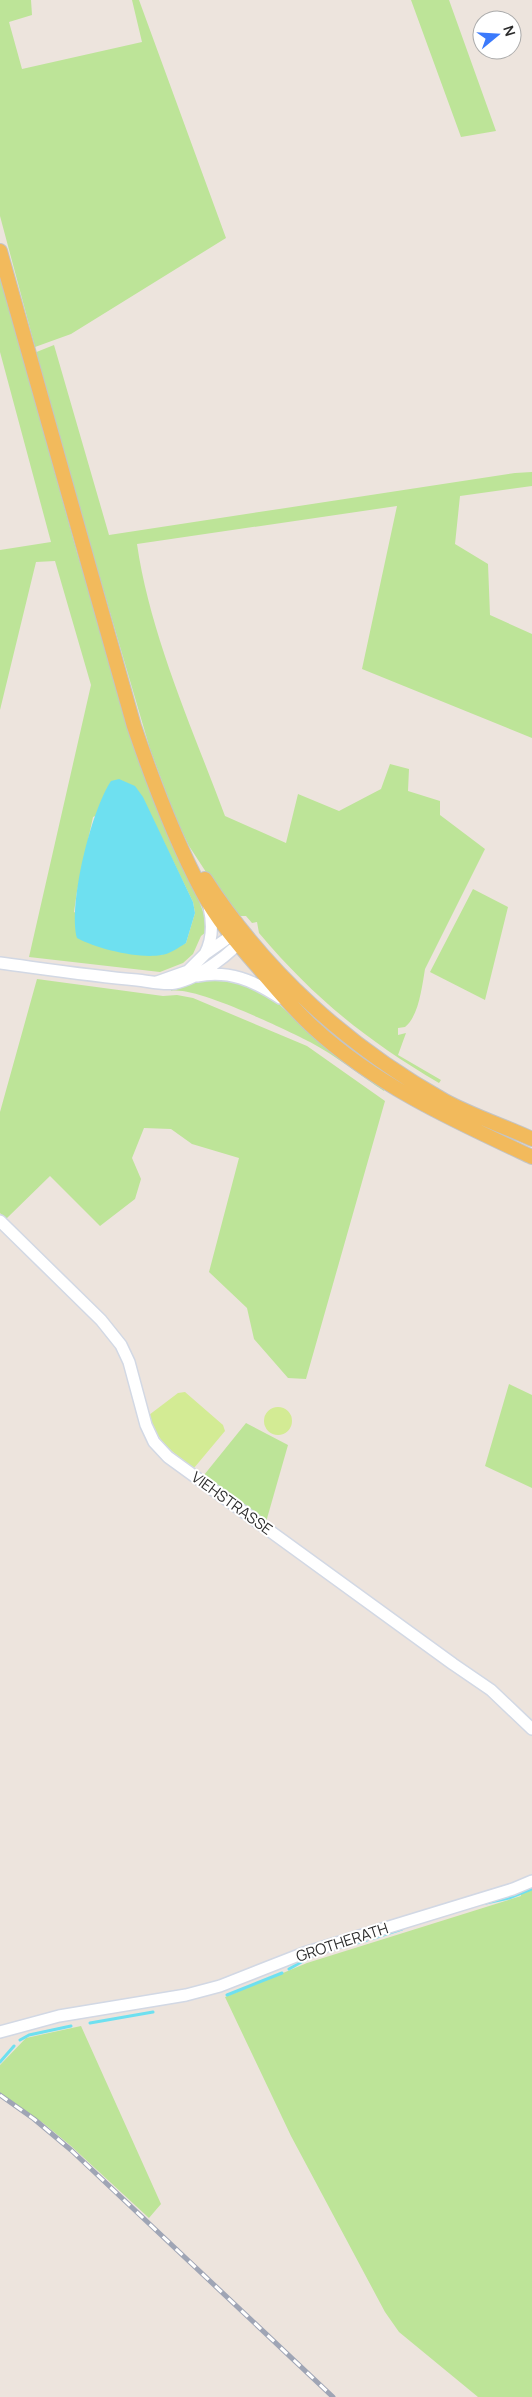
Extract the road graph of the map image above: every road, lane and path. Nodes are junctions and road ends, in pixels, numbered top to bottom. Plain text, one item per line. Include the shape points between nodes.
1 (0, 251) edge
2 (173, 827) junction
3 (208, 901) junction
4 (238, 938) junction
5 (205, 954) junction
6 (0, 963) edge
7 (190, 977) junction
8 (157, 982) junction
9 (288, 1003) junction
10 (532, 1139) edge
11 (532, 1157) edge
12 (0, 1221) edge
13 (532, 1729) edge
14 (532, 1881) edge
15 (0, 2032) edge

1 - 2 main road via 132,717 158,794
2 - 3 main road
2 - 4 main road
3 - 4 main road
3 - 5 street via 213,924 210,945
4 - 5 street
4 - 7 street via 220,959
4 - 9 main road
4 - 10 main road via 330,1022 381,1062 447,1102
5 - 8 street via 188,971
6 - 8 street
7 - 8 street via 172,984
7 - 9 street via 211,973 252,980
9 - 11 main road via 372,1073 416,1101
12 - 13 street, VIEHSTRASSE via 101,1320 121,1345 129,1362 146,1425 154,1442 168,1457 492,1690
14 - 15 street, GROTHERATH via 304,1953 220,1986 186,1995 59,2016

